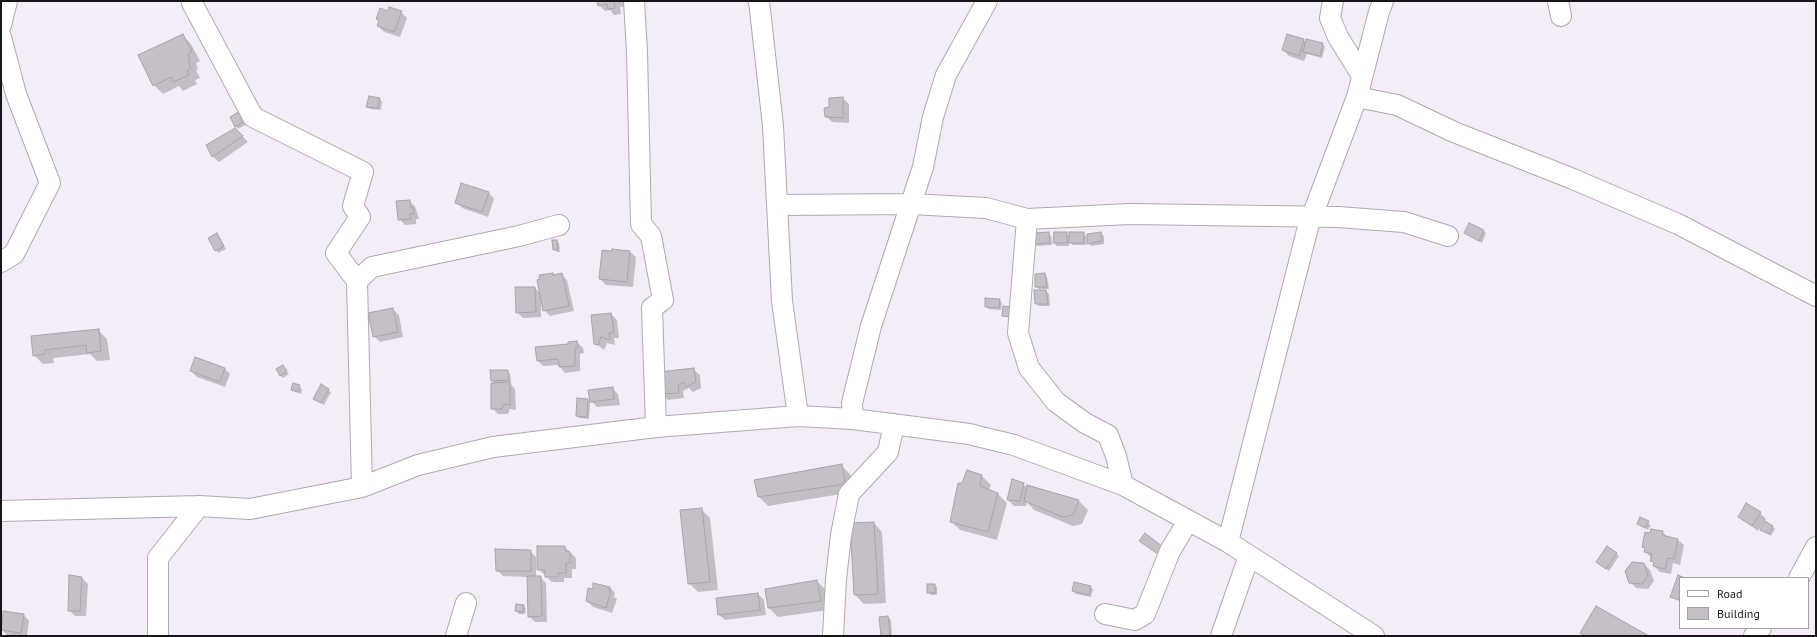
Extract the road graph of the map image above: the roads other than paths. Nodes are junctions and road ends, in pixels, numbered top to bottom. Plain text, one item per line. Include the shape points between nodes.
1 (7, 1) edge
2 (634, 1) edge
3 (759, 1) edge
4 (987, 1) edge
5 (1333, 1) edge
6 (1383, 1) edge
7 (191, 2) edge
8 (1, 25) edge
9 (1, 37) edge
10 (1362, 76) junction
11 (1357, 97) junction
12 (911, 204) junction
13 (778, 205) junction
14 (1312, 217) junction
15 (1027, 219) junction
16 (558, 225) dead end
17 (1448, 236) dead end
18 (1, 262) edge
19 (357, 281) junction
20 (1816, 296) edge
21 (798, 416) junction
22 (853, 419) junction
23 (894, 424) junction
24 (656, 427) junction
25 (1123, 485) junction
26 (362, 487) junction
27 (199, 506) junction
28 (1, 511) edge
29 (1188, 522) junction
30 (1228, 542) junction
31 (1816, 547) edge
32 (1249, 556) junction
33 (1800, 577) edge
34 (466, 603) dead end
35 (1105, 614) dead end
36 (158, 636) edge
37 (456, 636) edge
38 (833, 636) edge
39 (1221, 636) edge
40 (1374, 636) edge

1 - 8 street
2 - 24 street via 641,224 651,236 662,300 652,308
3 - 13 street via 774,126
4 - 12 street via 946,75
5 - 10 street via 1330,18 1338,37
6 - 10 street
7 - 19 street via 253,117 363,172 353,206 360,217 336,253
9 - 18 street via 16,94 50,183 14,254
10 - 11 street
11 - 14 street
11 - 20 street via 1397,105 1454,132 1678,224
12 - 13 street
12 - 15 street via 986,208
12 - 22 street via 871,326 852,403
13 - 21 street via 782,302
14 - 15 street via 1130,214
14 - 17 street via 1404,222
14 - 30 street
15 - 25 street via 1018,332 1029,368 1056,402 1084,423 1108,435
16 - 19 street via 519,236 372,267
19 - 26 street
21 - 22 street
21 - 24 street
22 - 23 street
23 - 25 street via 969,434 1014,445
23 - 38 street via 888,452 849,494 839,550
24 - 26 street via 492,447 418,465
25 - 29 street
26 - 27 street via 250,509
27 - 28 street
27 - 36 street via 158,558
29 - 30 street
29 - 35 street via 1170,551 1145,614 1135,620
30 - 32 street
31 - 33 street
32 - 39 street
32 - 40 street
34 - 37 street

